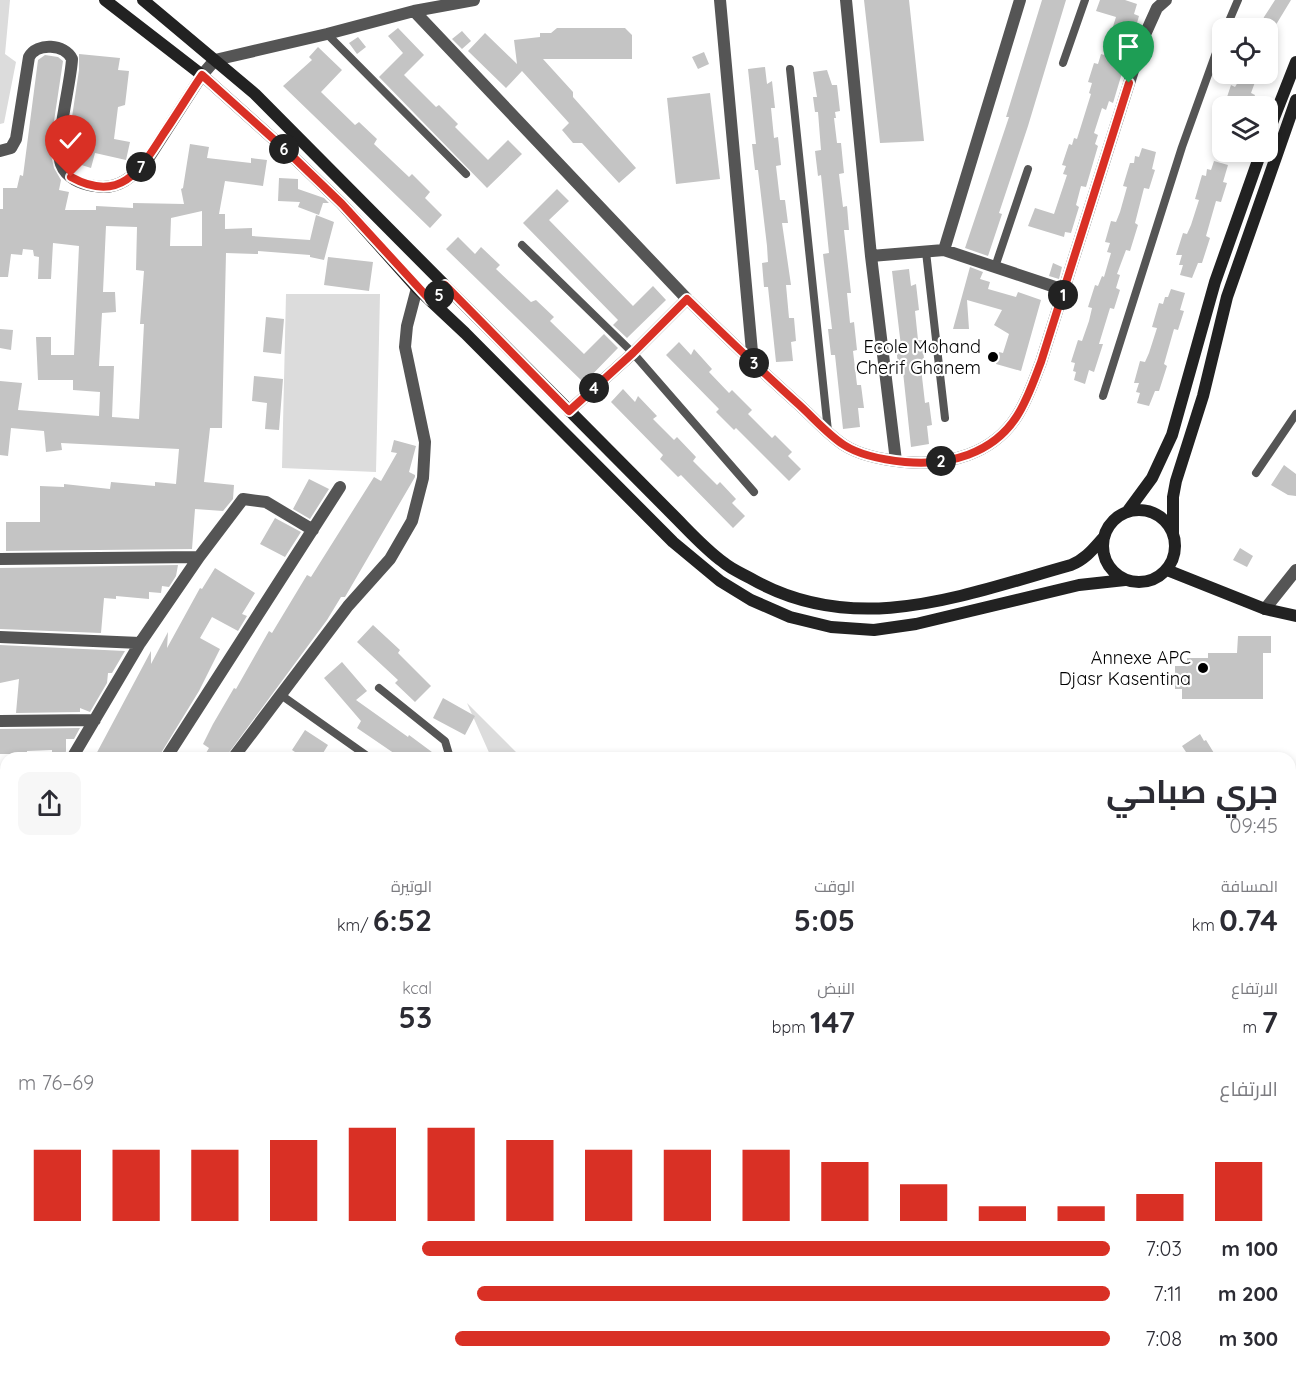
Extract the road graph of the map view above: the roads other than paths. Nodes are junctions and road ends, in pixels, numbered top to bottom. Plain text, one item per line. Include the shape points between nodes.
1 (105, 0) edge
2 (143, 0) edge
3 (474, 0) edge
4 (720, 0) edge
5 (846, 0) edge
6 (1020, 0) edge
7 (1085, 0) edge
8 (1146, 0) edge
9 (1239, 0) edge
10 (1161, 4) edge
11 (414, 11) junction
12 (1231, 18) edge
13 (327, 34) junction
14 (214, 60) junction
15 (1296, 62) edge
16 (1063, 63) dead end
17 (1212, 64) edge
18 (790, 69) dead end
19 (202, 75) junction
20 (1296, 100) edge
21 (1278, 108) edge
22 (0, 151) edge
23 (1257, 162) edge
24 (1028, 169) dead end
25 (466, 174) dead end
26 (522, 245) dead end
27 (944, 250) junction
28 (926, 252) junction
29 (871, 256) junction
30 (995, 267) junction
31 (433, 273) junction
32 (445, 285) junction
33 (417, 288) junction
34 (1064, 290) junction
35 (687, 299) junction
36 (430, 300) junction
37 (633, 353) junction
38 (753, 363) junction
39 (1103, 396) dead end
40 (569, 411) junction
41 (1296, 414) edge
42 (945, 418) dead end
43 (828, 431) junction
44 (896, 461) junction
45 (1256, 473) dead end
46 (340, 487) dead end
47 (754, 492) dead end
48 (1127, 512) junction
49 (313, 530) junction
50 (1173, 533) junction
51 (1104, 537) junction
52 (199, 557) junction
53 (0, 560) edge
54 (1167, 570) junction
55 (1296, 570) edge
56 (1125, 580) junction
57 (1265, 609) junction
58 (1296, 616) edge
59 (0, 637) edge
60 (140, 643) junction
61 (379, 688) dead end
62 (281, 695) junction
63 (95, 720) junction
64 (0, 721) edge
65 (76, 752) edge
66 (170, 752) edge
67 (238, 752) edge
68 (362, 752) edge
69 (450, 752) edge

1 - 19 main road
2 - 14 main road
3 - 11 street
4 - 38 street
5 - 29 street
6 - 27 street
7 - 16 lane
8 - 10 street
9 - 12 lane
10 - 34 street via 1143,39
11 - 13 street
11 - 35 street
13 - 14 street
13 - 25 lane
14 - 19 street
14 - 31 main road via 255,94
15 - 21 main road
17 - 39 lane
18 - 43 lane
19 - 22 street via 137,171 120,184 98,187 65,172 59,157 71,56 64,50 41,47 29,57 16,140 11,148
19 - 33 main road via 342,204
20 - 50 main road via 1227,297 1203,396 1174,489
23 - 48 main road via 1215,282 1172,435 1152,478
24 - 30 lane
26 - 37 lane
27 - 28 street
27 - 30 street
28 - 29 street
28 - 42 lane
29 - 44 street
30 - 34 street
31 - 32 main road
31 - 33 main road via 424,277
32 - 36 main road
32 - 40 main road
33 - 36 main road
33 - 62 street via 405,347 425,442 423,478 411,521 390,559 348,606
34 - 44 street via 1027,399 999,437 980,451 957,459 926,464
35 - 37 street
35 - 38 street
36 - 56 main road via 673,542 720,581 751,600 790,616 831,627 874,630 916,624 1079,585
37 - 40 street
37 - 47 lane
38 - 43 street
40 - 51 main road via 723,563 767,588 808,603 850,609 894,609 940,601 1071,565 1081,561
41 - 45 lane
43 - 44 street via 845,446
46 - 49 street
48 - 50 main road via 1149,511 1168,524
48 - 51 main road via 1108,526
49 - 52 street via 266,502 243,499
49 - 66 street
50 - 54 main road via 1175,552
51 - 56 main road via 1106,563
52 - 53 street
52 - 60 street
54 - 56 main road via 1148,582
54 - 57 main road
55 - 57 street
57 - 58 main road
59 - 60 street
60 - 63 street
61 - 69 lane via 445,741
62 - 67 street
62 - 68 lane
63 - 64 street
63 - 65 street

